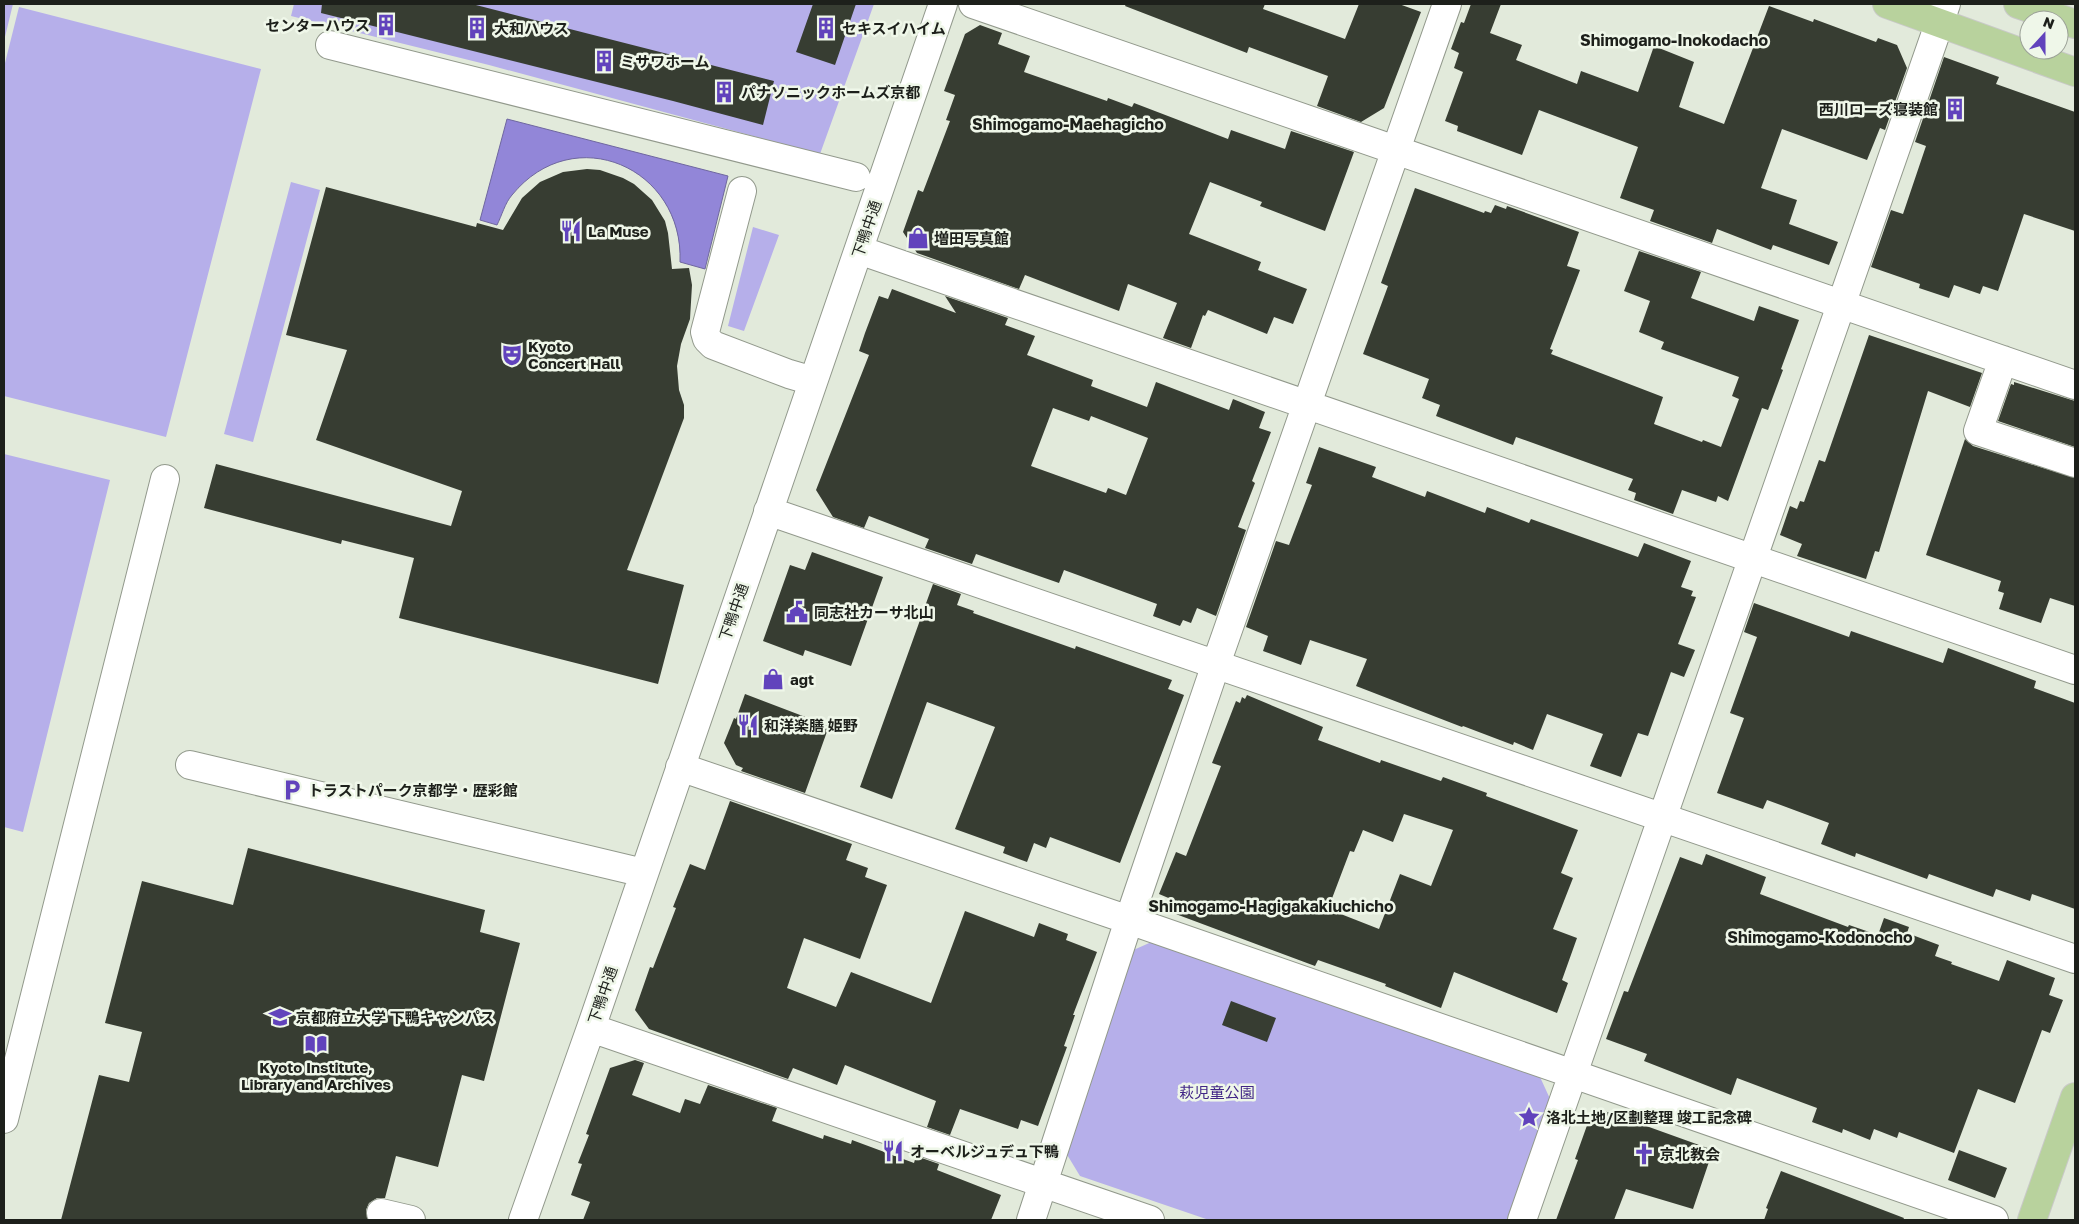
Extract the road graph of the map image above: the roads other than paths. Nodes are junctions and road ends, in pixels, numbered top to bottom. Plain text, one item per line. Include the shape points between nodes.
1 (943, 4) edge
2 (973, 4) edge
3 (1447, 4) edge
4 (1887, 4) edge
5 (2018, 4) edge
6 (1943, 14) edge
7 (2075, 24) edge
8 (330, 45) dead end
9 (2075, 72) edge
10 (1396, 150) junction
11 (856, 177) dead end
12 (742, 191) dead end
13 (859, 250) junction
14 (1842, 304) junction
15 (2003, 360) junction
16 (813, 381) junction
17 (2075, 385) edge
18 (1307, 404) junction
19 (2075, 463) edge
20 (165, 479) dead end
21 (768, 511) junction
22 (1753, 558) junction
23 (1216, 664) junction
24 (2075, 670) edge
25 (190, 765) dead end
26 (680, 767) junction
27 (1663, 818) junction
28 (644, 873) junction
29 (1129, 920) junction
30 (2075, 960) edge
31 (591, 1028) junction
32 (1573, 1074) junction
33 (2075, 1097) edge
34 (4, 1119) edge
35 (1044, 1184) junction
36 (382, 1213) dead end
37 (411, 1220) edge
38 (523, 1220) edge
39 (1031, 1220) edge
40 (1150, 1220) edge
41 (1522, 1220) edge
42 (1994, 1220) edge
43 (2032, 1220) edge

1 - 13 street, 下鴨中通
2 - 10 street
3 - 10 street
4 - 6 main road
5 - 7 main road
6 - 9 main road
6 - 14 street
8 - 11 street
10 - 14 street
10 - 18 street
12 - 16 street via 705,332 707,339 713,345
13 - 16 street, 下鴨中通
13 - 18 street
14 - 15 street
14 - 22 street
15 - 17 street
15 - 19 street via 1978,431
16 - 21 street, 下鴨中通
18 - 22 street
18 - 23 street
20 - 34 street
21 - 23 street
21 - 26 street, 下鴨中通
22 - 24 street
22 - 27 street
23 - 27 street
23 - 29 street
25 - 28 street
26 - 28 street, 下鴨中通
26 - 29 street
27 - 30 street
27 - 32 street
28 - 31 street, 下鴨中通
29 - 32 street
29 - 35 street
31 - 35 street
31 - 38 street, 下鴨中通
32 - 41 street
32 - 42 street
33 - 43 main road
35 - 39 street
35 - 40 street
36 - 37 street

